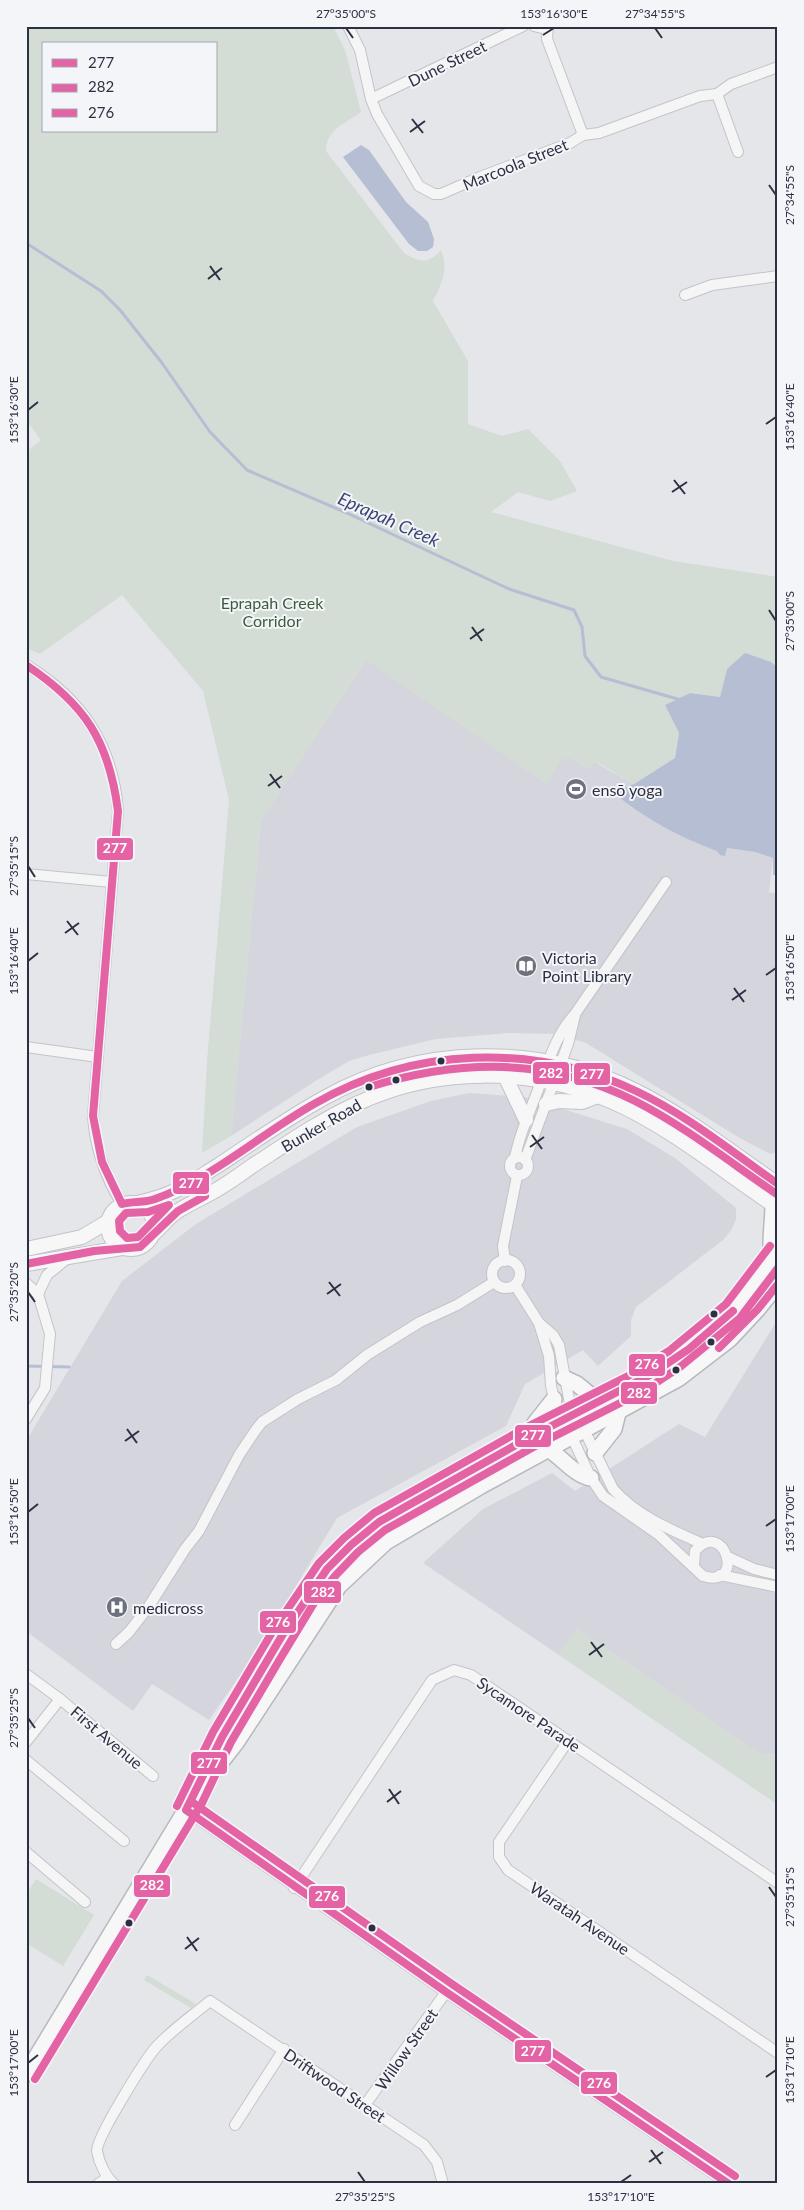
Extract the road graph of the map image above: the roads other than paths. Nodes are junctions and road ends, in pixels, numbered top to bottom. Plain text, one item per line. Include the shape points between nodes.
1 (348, 26) edge
2 (523, 26) edge
3 (534, 26) edge
4 (547, 28) edge
5 (778, 66) edge
6 (717, 94) junction
7 (371, 99) junction
8 (583, 135) junction
9 (738, 152) dead end
10 (778, 276) edge
11 (685, 295) dead end
12 (26, 665) edge
13 (26, 874) edge
14 (112, 882) junction
15 (666, 882) dead end
16 (26, 1047) edge
17 (98, 1057) junction
18 (554, 1062) junction
19 (505, 1076) junction
20 (547, 1081) junction
21 (598, 1096) junction
22 (546, 1104) junction
23 (526, 1120) junction
24 (520, 1159) junction
25 (778, 1184) edge
26 (137, 1203) junction
27 (122, 1204) junction
28 (775, 1206) edge
29 (108, 1222) junction
30 (153, 1234) junction
31 (122, 1248) junction
32 (26, 1249) edge
33 (70, 1255) junction
34 (775, 1256) edge
35 (505, 1260) junction
36 (26, 1264) edge
37 (494, 1282) junction
38 (26, 1283) edge
39 (778, 1284) edge
40 (515, 1285) junction
41 (38, 1294) junction
42 (540, 1323) junction
43 (564, 1378) junction
44 (554, 1399) junction
45 (599, 1402) junction
46 (618, 1413) junction
47 (570, 1417) junction
48 (26, 1419) edge
49 (578, 1434) junction
50 (532, 1436) junction
51 (548, 1449) junction
52 (595, 1453) junction
53 (591, 1478) junction
54 (703, 1544) junction
55 (728, 1557) junction
56 (694, 1566) junction
57 (720, 1575) junction
58 (778, 1575) edge
59 (778, 1588) edge
60 (116, 1644) dead end
61 (26, 1674) edge
62 (60, 1698) junction
63 (568, 1741) junction
64 (26, 1742) edge
65 (26, 1760) edge
66 (153, 1776) dead end
67 (189, 1804) junction
68 (124, 1841) dead end
69 (26, 1852) edge
70 (778, 1883) edge
71 (294, 1888) junction
72 (85, 1902) dead end
73 (446, 1992) junction
74 (284, 2050) junction
75 (778, 2053) edge
76 (26, 2074) edge
77 (365, 2105) junction
78 (235, 2125) dead end
79 (107, 2182) edge
80 (443, 2184) edge
81 (729, 2184) edge

1 - 7 street, Marcoola Street via 360,50
2 - 7 street, Dune Street
3 - 4 street
4 - 8 street via 547,39
5 - 6 street, Marcoola Street via 731,84
6 - 8 street, Marcoola Street via 700,96 599,133
6 - 9 street
7 - 8 street, Marcoola Street via 419,186 434,194 441,194
10 - 11 street via 712,285
12 - 14 street via 61,689 78,707 103,746 115,782 118,810
13 - 14 street
14 - 17 street
15 - 18 street via 575,1014
16 - 17 street
17 - 27 street via 94,1130 105,1168
18 - 20 street
18 - 25 main road, Bunker Road via 636,1091
18 - 26 main road, Bunker Road via 476,1056 396,1068 324,1098 177,1190
19 - 20 main road, Bunker Road
19 - 23 main road
19 - 30 main road, Bunker Road via 433,1080 358,1102 178,1211
20 - 21 main road, Bunker Road
20 - 22 street
20 - 23 street
21 - 22 main road via 582,1102
21 - 28 main road, Bunker Road via 645,1118
22 - 24 street
23 - 24 street via 517,1143
24 - 35 street via 510,1167 517,1176 503,1246
26 - 27 main road
26 - 30 main road via 150,1212
27 - 29 main road via 113,1211
28 - 34 highway via 769,1240
29 - 31 main road via 110,1237
29 - 32 main road via 82,1237
30 - 31 main road via 140,1247
31 - 33 main road
33 - 36 main road
33 - 41 street via 47,1275
34 - 45 highway via 740,1302 712,1330 655,1372
35 - 37 street via 492,1272
35 - 40 street via 514,1263 519,1270 520,1278
37 - 40 street via 502,1287
37 - 60 street via 457,1305 420,1322 367,1355 336,1380 262,1422 239,1455 199,1531 149,1606
38 - 41 street
39 - 46 highway via 744,1325 714,1353 678,1380
40 - 42 street
41 - 48 street via 50,1334 48,1374 45,1388
42 - 43 street via 559,1345
42 - 44 street via 550,1356
43 - 45 highway
43 - 47 street
44 - 47 street
44 - 50 highway via 535,1423
45 - 47 highway
46 - 49 highway
46 - 52 highway via 614,1429
47 - 49 street
47 - 50 highway
49 - 51 highway
49 - 52 street
49 - 53 street
50 - 67 highway via 379,1522 327,1569 280,1638 222,1737
51 - 53 highway via 580,1476
51 - 67 highway via 406,1528 386,1542 339,1586 236,1743
52 - 54 street via 607,1478 622,1498 660,1525
53 - 56 street via 603,1496 659,1535
54 - 55 street via 719,1544
54 - 56 street via 696,1551
55 - 57 street via 727,1568
55 - 58 street
56 - 57 street via 703,1576 715,1578
57 - 59 street
61 - 62 street, First Avenue
62 - 64 street, First Avenue
62 - 66 street, First Avenue
63 - 70 street, Sycamore Parade
63 - 71 street, Sycamore Parade via 471,1675 454,1670 432,1680
63 - 75 street, Waratah Avenue via 499,1842 499,1857 508,1870
65 - 68 street
67 - 71 street
67 - 76 highway
69 - 72 street
71 - 73 street
73 - 77 street, Willow Street
73 - 81 street
74 - 77 street, Driftwood Street
74 - 78 street
74 - 79 street, Driftwood Street via 210,2001 156,2047 105,2129 97,2150
77 - 80 street, Driftwood Street via 424,2145 437,2162

